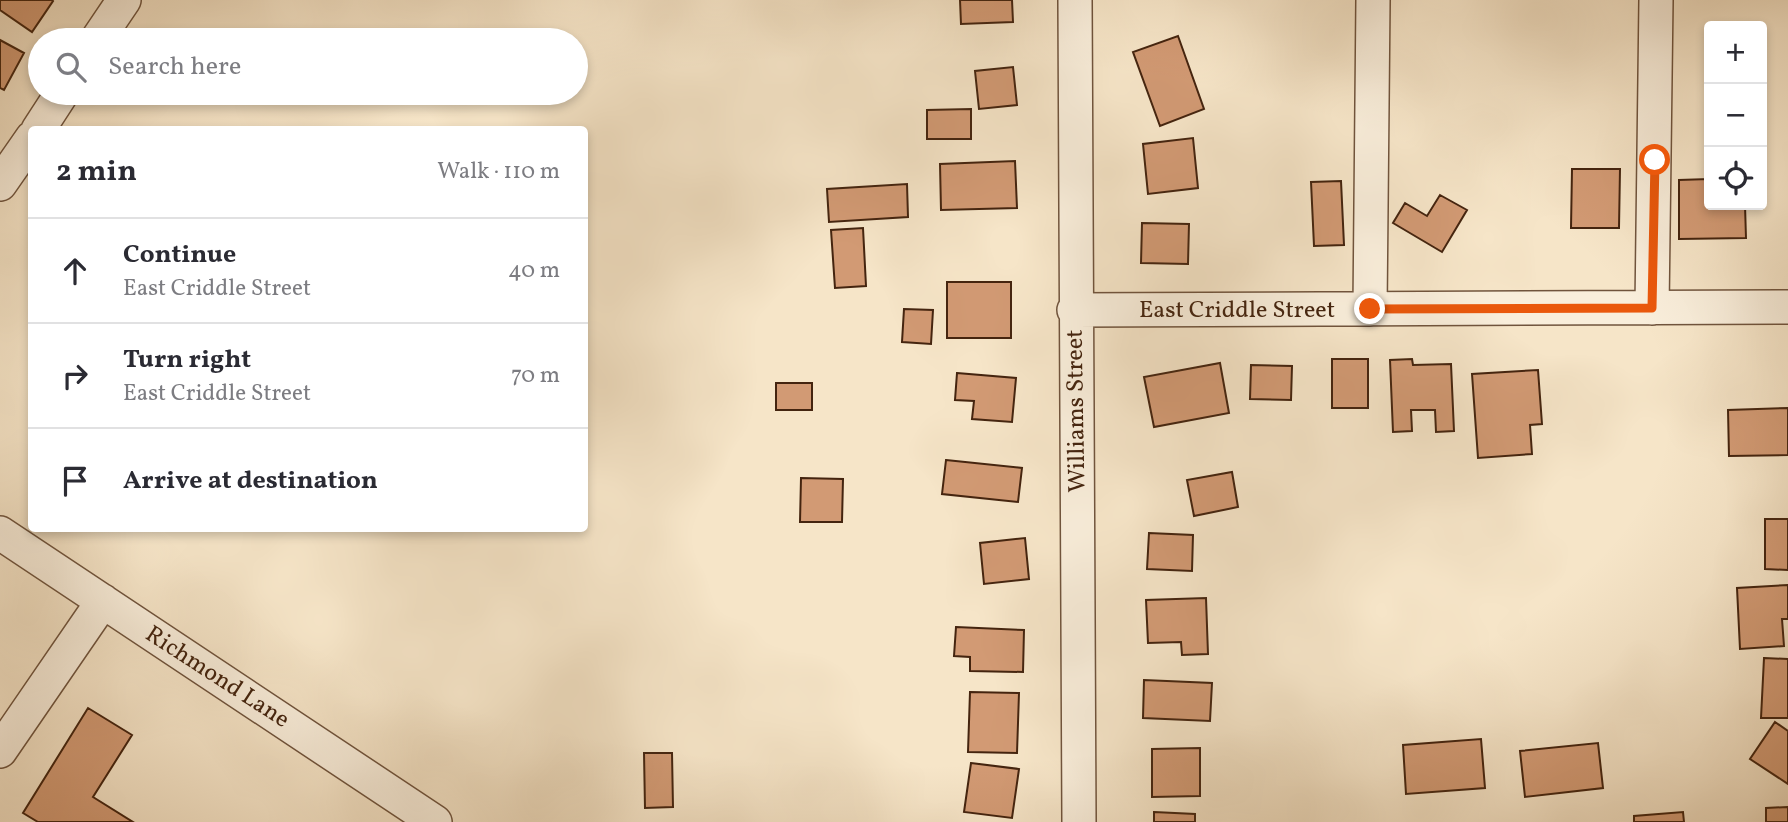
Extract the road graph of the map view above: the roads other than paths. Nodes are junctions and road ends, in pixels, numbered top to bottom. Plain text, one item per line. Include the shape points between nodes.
1 (124, 0) edge
2 (1074, 0) edge
3 (1373, 0) edge
4 (1656, 0) edge
5 (105, 28) edge
6 (54, 105) edge
7 (41, 126) edge
8 (1788, 307) edge
9 (1652, 308) junction
10 (1370, 309) junction
11 (1074, 310) junction
12 (0, 533) edge
13 (103, 601) junction
14 (0, 751) edge
15 (435, 822) edge
16 (1079, 822) edge

1 - 5 street
2 - 11 street, Williams Street
3 - 10 street
4 - 9 street
6 - 7 street
8 - 9 street, East Criddle Street
9 - 10 street, East Criddle Street
10 - 11 street, East Criddle Street
11 - 16 street, Williams Street
12 - 13 street, Richmond Lane
13 - 14 street
13 - 15 street, Richmond Lane

